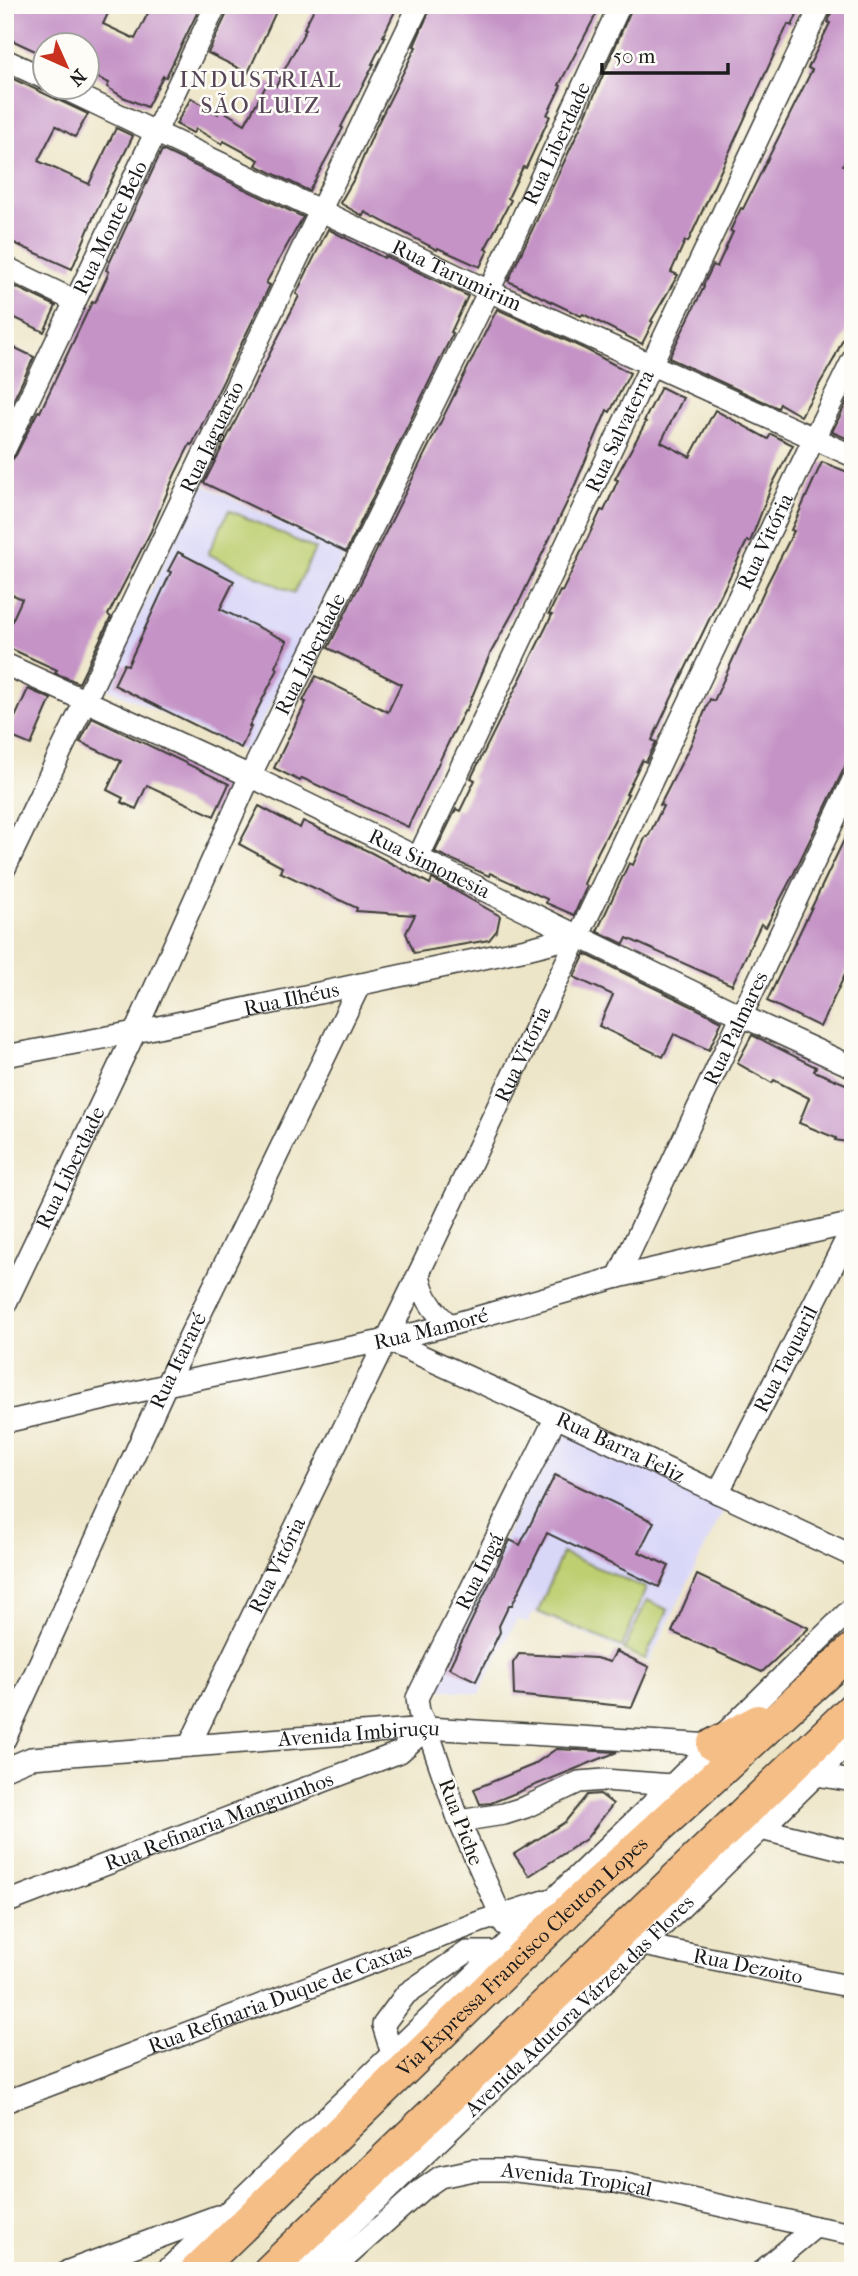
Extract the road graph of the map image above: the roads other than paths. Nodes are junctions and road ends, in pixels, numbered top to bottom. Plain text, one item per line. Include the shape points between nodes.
1 (216, 5) edge
2 (419, 5) edge
3 (620, 5) edge
4 (821, 5) edge
5 (5, 60) edge
6 (32, 73) edge
7 (93, 102) edge
8 (156, 131) junction
9 (320, 211) junction
10 (5, 267) edge
11 (489, 292) junction
12 (75, 301) junction
13 (853, 359) edge
14 (651, 364) junction
15 (814, 438) junction
16 (5, 449) edge
17 (853, 456) edge
18 (5, 664) edge
19 (87, 702) junction
20 (250, 776) junction
21 (853, 780) edge
22 (418, 858) junction
23 (5, 869) edge
24 (540, 928) junction
25 (578, 936) junction
26 (559, 978) junction
27 (360, 984) junction
28 (743, 1016) junction
29 (135, 1032) junction
30 (5, 1056) edge
31 (853, 1067) edge
32 (853, 1224) edge
33 (419, 1273) junction
34 (618, 1277) junction
35 (5, 1305) edge
36 (450, 1325) junction
37 (387, 1340) junction
38 (166, 1385) junction
39 (556, 1417) junction
40 (5, 1422) edge
41 (718, 1493) junction
42 (853, 1556) edge
43 (853, 1607) edge
44 (853, 1649) edge
45 (802, 1697) junction
46 (853, 1708) edge
47 (427, 1728) junction
48 (5, 1739) edge
49 (853, 1739) edge
50 (713, 1745) junction
51 (189, 1746) junction
52 (5, 1769) edge
53 (816, 1775) junction
54 (853, 1781) edge
55 (672, 1785) junction
56 (771, 1786) junction
57 (458, 1821) junction
58 (761, 1829) junction
59 (853, 1853) edge
60 (554, 1898) junction
61 (5, 1903) edge
62 (499, 1915) junction
63 (643, 1945) junction
64 (502, 1948) junction
65 (853, 1987) edge
66 (392, 2054) junction
67 (5, 2102) edge
68 (429, 2150) junction
69 (440, 2177) junction
70 (226, 2213) junction
71 (815, 2227) junction
72 (853, 2234) edge
73 (68, 2271) edge
74 (166, 2271) edge
75 (196, 2271) edge
76 (269, 2271) edge
77 (303, 2271) edge
78 (331, 2271) edge
79 (762, 2271) edge

1 - 8 street, Rua Monte Belo
2 - 9 street, Rua Jaguarão
3 - 11 street, Rua Liberdade
4 - 14 street, Rua Salvaterra
5 - 6 street
7 - 8 street, Rua Tarumirim
8 - 9 street, Rua Tarumirim
8 - 12 street, Rua Monte Belo
9 - 11 street, Rua Tarumirim
9 - 19 street, Rua Jaguarão
10 - 12 street
11 - 14 street, Rua Tarumirim
11 - 20 street, Rua Liberdade
12 - 16 street, Rua Monte Belo
13 - 15 street, Rua Vitória
14 - 15 street, Rua Tarumirim
14 - 22 street, Rua Salvaterra
15 - 17 street, Rua Tarumirim
15 - 25 street, Rua Vitória
18 - 19 street, Rua Simonesia
19 - 20 street, Rua Simonesia
19 - 23 street, Rua Jaguarão
20 - 22 street, Rua Simonesia
20 - 29 street, Rua Liberdade
21 - 28 street, Rua Palmares
22 - 24 street, Rua Simonesia
24 - 25 street, Rua Simonesia
24 - 25 street, Rua Ilhéus
24 - 26 street via 557,961
24 - 27 street, Rua Ilhéus via 526,949
25 - 26 street, Rua Vitória
25 - 28 street, Rua Simonesia
26 - 33 street, Rua Vitória
27 - 29 street, Rua Ilhéus
27 - 38 street, Rua Itararé
28 - 31 street, Rua Simonesia
28 - 34 street, Rua Palmares
29 - 30 street, Rua Ilhéus
29 - 35 street, Rua Liberdade
32 - 34 street, Rua Mamoré
32 - 41 street, Rua Taquaril
33 - 36 street via 428,1301
33 - 37 street, Rua Vitória
34 - 36 street, Rua Mamoré
36 - 37 street, Rua Mamoré
37 - 38 street, Rua Mamoré
37 - 39 street, Rua Barra Feliz
37 - 51 street, Rua Vitória
38 - 40 street, Rua Mamoré
38 - 48 street, Rua Itararé
39 - 41 street, Rua Barra Feliz
39 - 47 street, Rua Ingá via 417,1698
41 - 42 street, Rua Barra Feliz
43 - 50 street
44 - 45 highway, Via Expressa Francisco Cleuton Lopes
45 - 50 highway
45 - 75 highway, Via Expressa Francisco Cleuton Lopes via 573,1906
46 - 56 highway
47 - 50 street, Avenida Imbiruçu
47 - 51 street, Avenida Imbiruçu
47 - 57 street, Rua Piche
47 - 61 street, Rua Refinaria Manguinhos via 400,1752
49 - 53 street, Avenida Adutora Várzea das Flores
50 - 55 street
51 - 52 street, Avenida Imbiruçu via 31,1758
53 - 54 street
53 - 58 street, Avenida Adutora Várzea das Flores
55 - 57 street via 579,1782 526,1807
55 - 60 street
56 - 58 highway
56 - 76 highway
57 - 62 street, Rua Piche
58 - 59 street
58 - 63 street, Avenida Adutora Várzea das Flores
60 - 62 street, Rua Refinaria Duque de Caxias
60 - 64 street
62 - 64 street, Rua Piche via 506,1927
62 - 67 street, Rua Refinaria Duque de Caxias
63 - 65 street, Rua Dezoito
63 - 68 street, Avenida Adutora Várzea das Flores
64 - 66 street
64 - 66 street via 467,1952 406,1994 383,2025
66 - 70 street
68 - 69 street
68 - 77 street, Avenida Adutora Várzea das Flores
69 - 71 street, Avenida Tropical via 506,2170 616,2182
69 - 78 street, Avenida Tropical
70 - 73 street
70 - 74 street
71 - 72 street, Avenida Tropical
71 - 79 street

